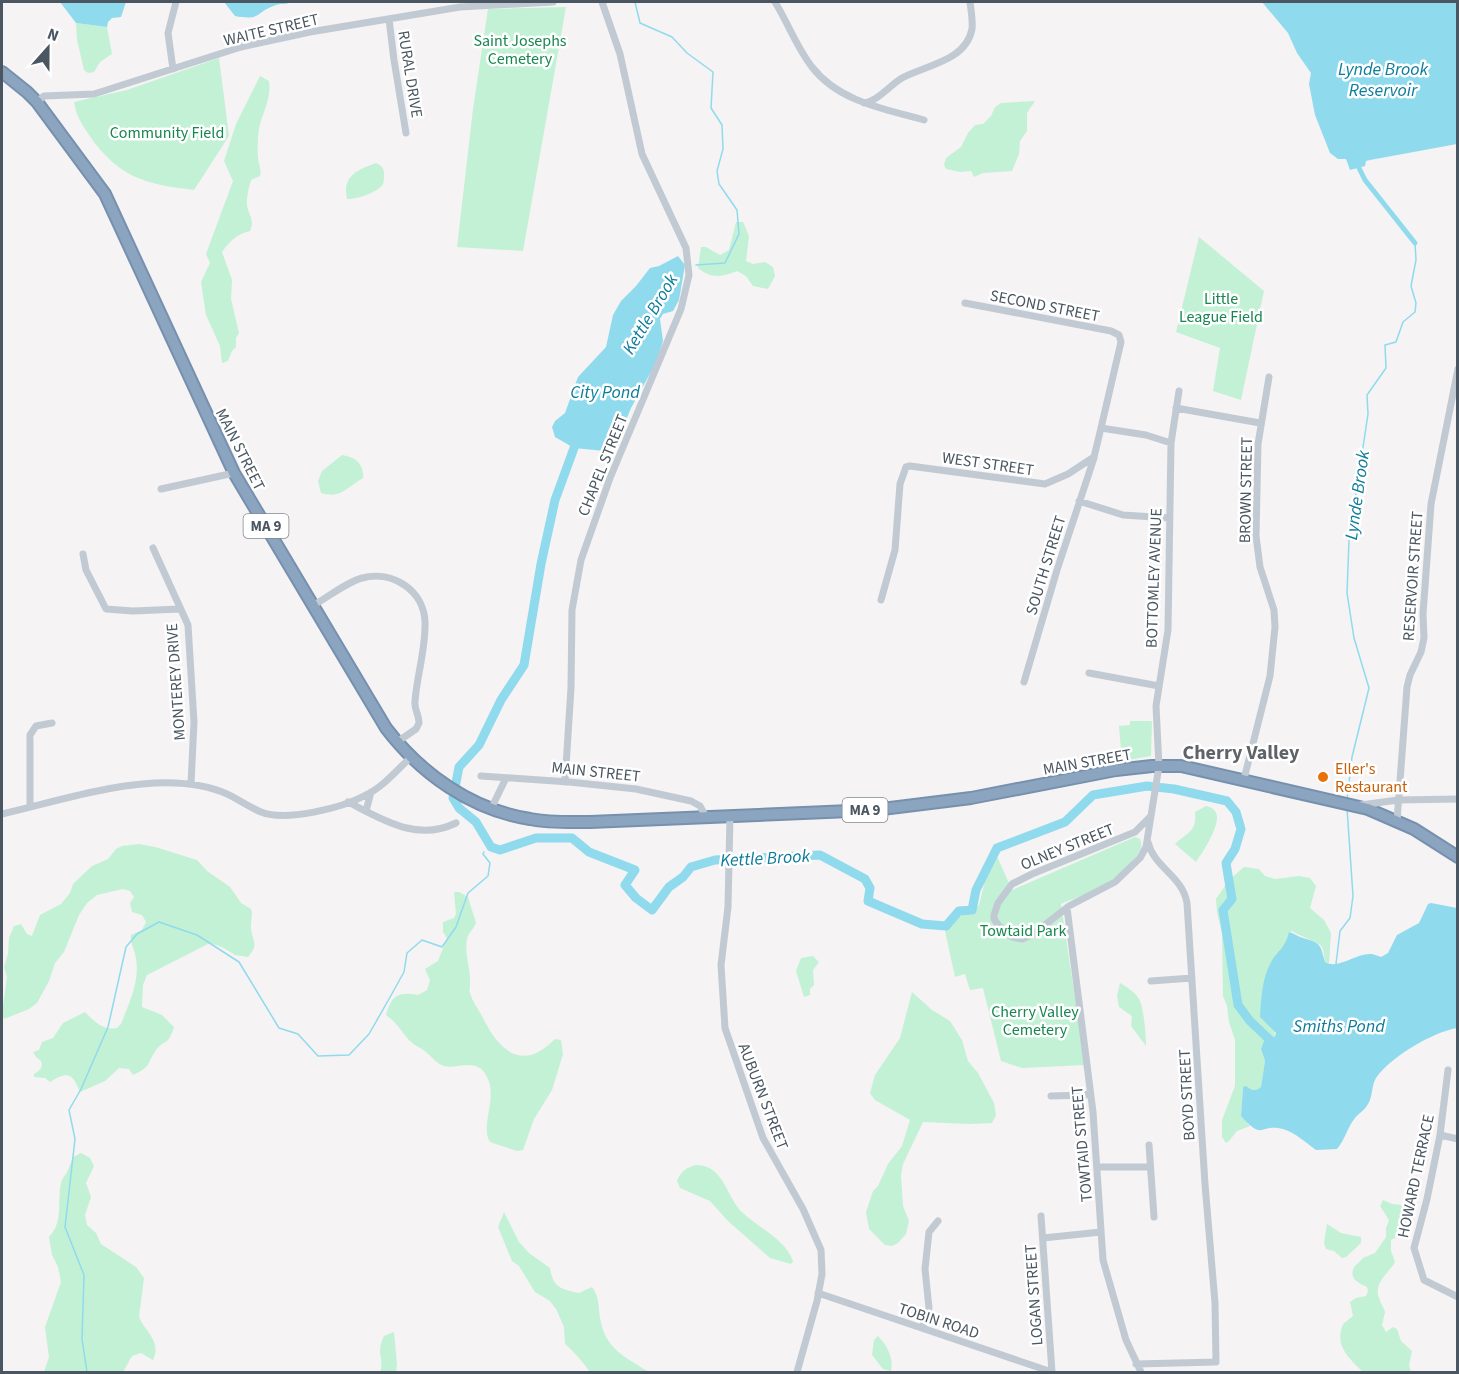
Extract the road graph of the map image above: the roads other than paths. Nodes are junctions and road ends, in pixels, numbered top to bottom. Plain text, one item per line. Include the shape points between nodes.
1 (177, 2) edge
2 (553, 2) edge
3 (602, 2) edge
4 (775, 2) edge
5 (970, 2) edge
6 (389, 19) junction
7 (173, 69) junction
8 (2, 72) edge
9 (37, 102) junction
10 (861, 103) junction
11 (924, 120) dead end
12 (406, 133) dead end
13 (965, 303) dead end
14 (1458, 369) edge
15 (1269, 377) dead end
16 (1179, 391) dead end
17 (1176, 408) junction
18 (1260, 423) junction
19 (1101, 428) junction
20 (1171, 443) junction
21 (1094, 457) junction
22 (234, 473) junction
23 (161, 489) dead end
24 (1079, 501) junction
25 (1169, 518) junction
26 (153, 548) dead end
27 (83, 554) dead end
28 (881, 600) dead end
29 (314, 605) junction
30 (180, 609) junction
31 (1089, 673) dead end
32 (1024, 682) dead end
33 (1159, 686) junction
34 (52, 723) dead end
35 (397, 742) junction
36 (411, 757) junction
37 (1159, 766) junction
38 (480, 776) dead end
39 (506, 778) junction
40 (1244, 779) junction
41 (565, 782) junction
42 (191, 784) junction
43 (371, 792) junction
44 (1458, 799) edge
45 (681, 800) junction
46 (1398, 800) junction
47 (348, 802) junction
48 (1349, 804) junction
49 (30, 807) junction
50 (491, 809) junction
51 (366, 811) junction
52 (2, 814) edge
53 (730, 816) junction
54 (706, 817) junction
55 (1150, 817) junction
56 (693, 818) junction
57 (1397, 821) junction
58 (456, 823) dead end
59 (1148, 840) junction
60 (1458, 857) edge
61 (1067, 908) junction
62 (1192, 978) junction
63 (1151, 981) dead end
64 (1448, 1070) dead end
65 (1090, 1092) junction
66 (1051, 1096) dead end
67 (1440, 1135) junction
68 (1458, 1139) edge
69 (1149, 1145) dead end
70 (1097, 1167) junction
71 (1149, 1167) junction
72 (1041, 1216) dead end
73 (1154, 1217) dead end
74 (938, 1221) dead end
75 (1101, 1232) junction
76 (1043, 1238) junction
77 (818, 1293) junction
78 (1458, 1298) edge
79 (922, 1328) junction
80 (1136, 1364) junction
81 (797, 1372) edge
82 (1052, 1372) edge
83 (1141, 1372) edge

1 - 7 street via 168,33
2 - 6 street, WAITE STREET via 470,6
3 - 41 street, CHAPEL STREET via 620,54 642,154 686,248 689,275 681,309 610,478 581,560 572,621
4 - 10 street via 813,69
5 - 10 street via 971,32 959,50 898,81 870,102
6 - 7 street, WAITE STREET via 276,38
6 - 12 street, RURAL DRIVE
7 - 9 street, WAITE STREET via 94,94 44,96
8 - 9 highway, MAIN STREET / MA 9
9 - 22 highway, MAIN STREET / MA 9 via 105,194
10 - 11 street
13 - 19 street, SECOND STREET via 1119,335 1121,342
14 - 46 street, RESERVOIR STREET via 1431,497 1424,638 1408,683
15 - 18 street, BROWN STREET
16 - 17 street, BOTTOMLEY AVENUE
17 - 18 street
17 - 20 street, BOTTOMLEY AVENUE
18 - 40 street, BROWN STREET via 1257,543 1275,621 1270,676
19 - 20 street
19 - 21 street
20 - 25 street, BOTTOMLEY AVENUE
21 - 24 street, SOUTH STREET
21 - 28 street, WEST STREET via 1045,484 906,467 900,484 895,550
22 - 23 street
22 - 29 highway, MAIN STREET / MA 9
24 - 25 street via 1123,515
24 - 32 street, SOUTH STREET
25 - 33 street, BOTTOMLEY AVENUE via 1168,630
26 - 30 street, MONTEREY DRIVE
27 - 30 street via 106,609
29 - 35 highway, MAIN STREET / MA 9
29 - 35 street via 360,578 374,575 397,579 416,596 425,622 415,702 419,723
30 - 42 street, MONTEREY DRIVE via 188,625 194,710
31 - 33 street
33 - 37 street, BOTTOMLEY AVENUE
34 - 49 street via 36,726 30,735
35 - 36 highway, MAIN STREET / MA 9
36 - 43 street
36 - 50 highway, MAIN STREET / MA 9 via 431,775
37 - 40 highway, MAIN STREET / MA 9 via 1190,767
37 - 53 highway, MAIN STREET / MA 9 via 1116,770 944,802 874,810
37 - 55 street, BOTTOMLEY AVENUE
38 - 39 street, MAIN STREET
39 - 41 street, MAIN STREET
39 - 50 street
40 - 48 highway, MAIN STREET / MA 9
41 - 45 street, MAIN STREET via 636,789
42 - 47 street via 219,790 259,812 280,817
42 - 49 street via 131,785
43 - 47 street
43 - 51 street
44 - 46 street
45 - 54 street, MAIN STREET via 700,806
45 - 56 street
46 - 48 street
46 - 57 street, RESERVOIR STREET
47 - 51 street
48 - 57 highway, MAIN STREET / MA 9
49 - 52 street
50 - 56 highway, MAIN STREET / MA 9 via 555,822
51 - 58 street via 417,830 441,830
53 - 54 highway, MAIN STREET / MA 9
53 - 77 street, AUBURN STREET via 728,907 721,964 725,1028 763,1138 804,1209 821,1250
54 - 56 highway, MAIN STREET / MA 9
55 - 59 street, BOTTOMLEY AVENUE
55 - 61 street, OLNEY STREET via 1135,832 1017,882 1005,892 994,915 1007,933 1022,939
57 - 60 highway, MAIN STREET / MA 9
59 - 61 street, OLNEY STREET via 1140,858 1115,882
59 - 62 street, BOYD STREET via 1154,856 1185,894
61 - 65 street, TOWTAID STREET
62 - 63 street
62 - 80 street, BOYD STREET via 1216,1362
64 - 67 street, HOWARD TERRACE
65 - 66 street
65 - 70 street, TOWTAID STREET
67 - 68 street
67 - 78 street, HOWARD TERRACE via 1414,1248 1421,1275 1428,1283
69 - 71 street
70 - 71 street
70 - 75 street, TOWTAID STREET
71 - 73 street
72 - 76 street, LOGAN STREET
74 - 79 street via 929,1232 925,1269 929,1308
75 - 76 street
75 - 80 street, TOWTAID STREET via 1106,1275
76 - 82 street, LOGAN STREET
77 - 79 street, TOBIN ROAD
77 - 81 street, AUBURN STREET
79 - 82 street, TOBIN ROAD
80 - 83 street, TOWTAID STREET

